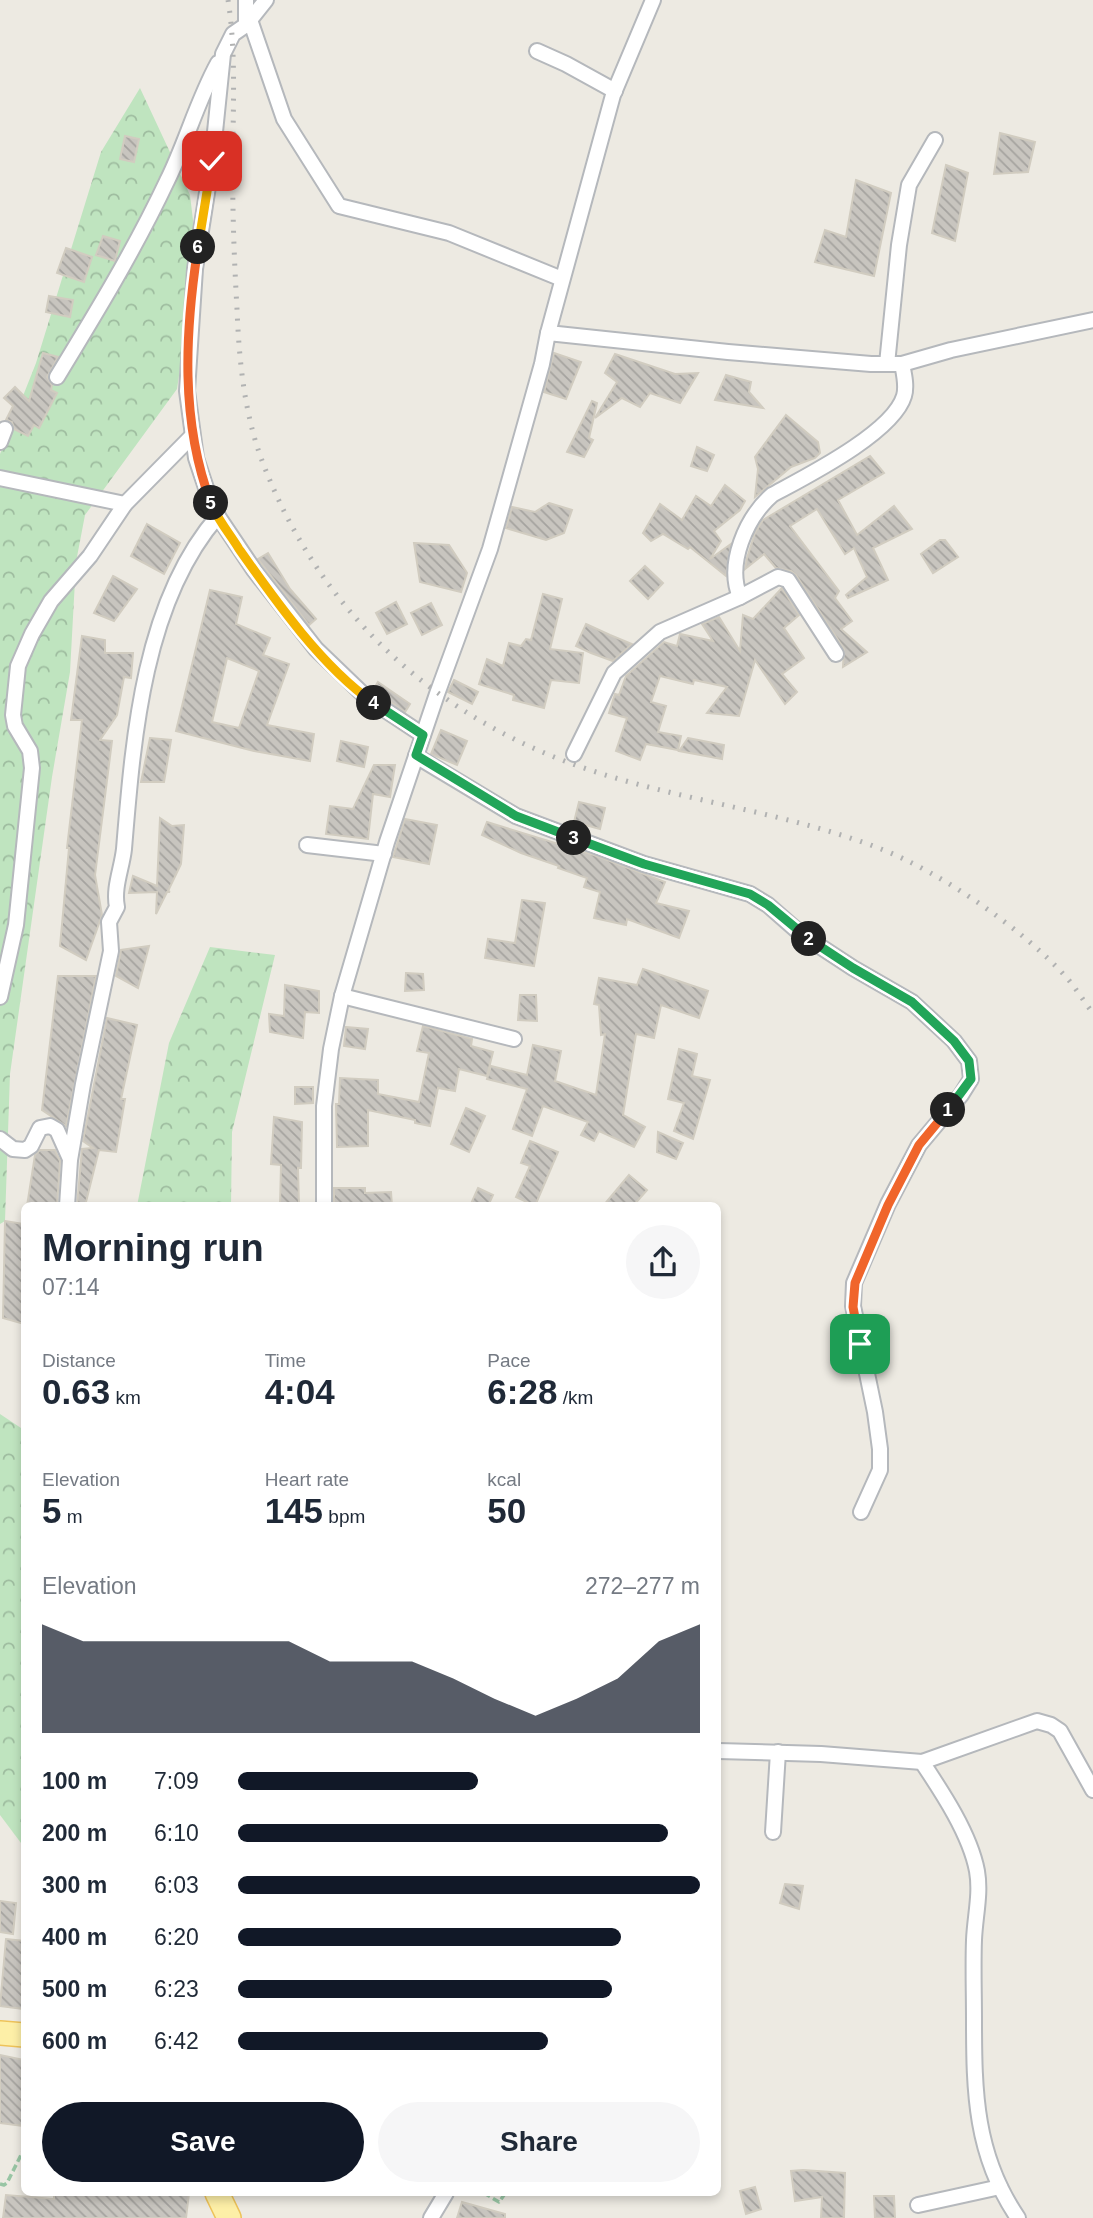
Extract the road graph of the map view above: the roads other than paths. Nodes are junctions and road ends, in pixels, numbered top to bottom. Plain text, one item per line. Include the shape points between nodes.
1 (266, 0) edge
2 (653, 0) edge
3 (247, 14) edge
4 (233, 34) junction
5 (537, 51) dead end
6 (615, 91) junction
7 (935, 140) dead end
8 (562, 279) junction
9 (1093, 320) edge
10 (548, 333) junction
11 (894, 364) junction
12 (57, 377) dead end
13 (192, 436) junction
14 (0, 478) edge
15 (125, 504) junction
16 (218, 516) junction
17 (740, 597) junction
18 (836, 654) dead end
19 (423, 735) junction
20 (574, 754) dead end
21 (416, 755) junction
22 (307, 845) dead end
23 (384, 854) junction
24 (342, 996) junction
25 (0, 997) edge
26 (514, 1039) dead end
27 (0, 1139) edge
28 (70, 1160) junction
29 (67, 1202) edge
30 (324, 1202) edge
31 (861, 1512) dead end
32 (721, 1751) edge
33 (778, 1752) junction
34 (922, 1762) junction
35 (1093, 1790) edge
36 (773, 1832) dead end
37 (0, 2033) edge
38 (21, 2035) edge
39 (1000, 2187) junction
40 (218, 2196) edge
41 (444, 2196) edge
42 (918, 2205) dead end
43 (229, 2218) edge
44 (431, 2218) edge
45 (1018, 2218) edge

1 - 3 street
2 - 6 street
3 - 4 street
3 - 8 street via 284,119 339,206 449,233
4 - 12 street via 167,181
4 - 13 street via 223,54 195,270 187,391
5 - 6 street
6 - 8 street
7 - 11 street via 909,185 899,245
8 - 10 street
9 - 11 street
10 - 11 street
10 - 19 street via 490,549
11 - 17 street via 904,396 901,404 846,454 772,495 756,513 736,564 734,583
13 - 15 street
13 - 16 street
14 - 15 street
15 - 25 street via 90,556 51,601 18,666 15,726 30,751 33,768 16,925
16 - 19 street via 316,649 367,698
16 - 28 street via 182,568 149,664 131,757 117,907 109,922 111,951
17 - 18 street via 778,577 788,580
17 - 20 street via 660,632 614,673
19 - 21 street
21 - 23 street
21 - 31 street via 516,816 644,864 750,894 853,968 912,1002 969,1061 971,1079 919,1145 855,1283 853,1307 880,1449 880,1470
22 - 23 street
23 - 24 street
24 - 26 street
24 - 30 street via 324,1106
27 - 28 street via 13,1149 25,1150 40,1128 51,1126 64,1141
28 - 29 street
32 - 33 street
33 - 34 street
33 - 36 street
34 - 35 street via 1037,1721 1060,1731
34 - 39 street via 968,1844 976,1870 974,2086 979,2122
37 - 38 main road
39 - 42 street
39 - 45 street
40 - 43 main road
41 - 44 street

